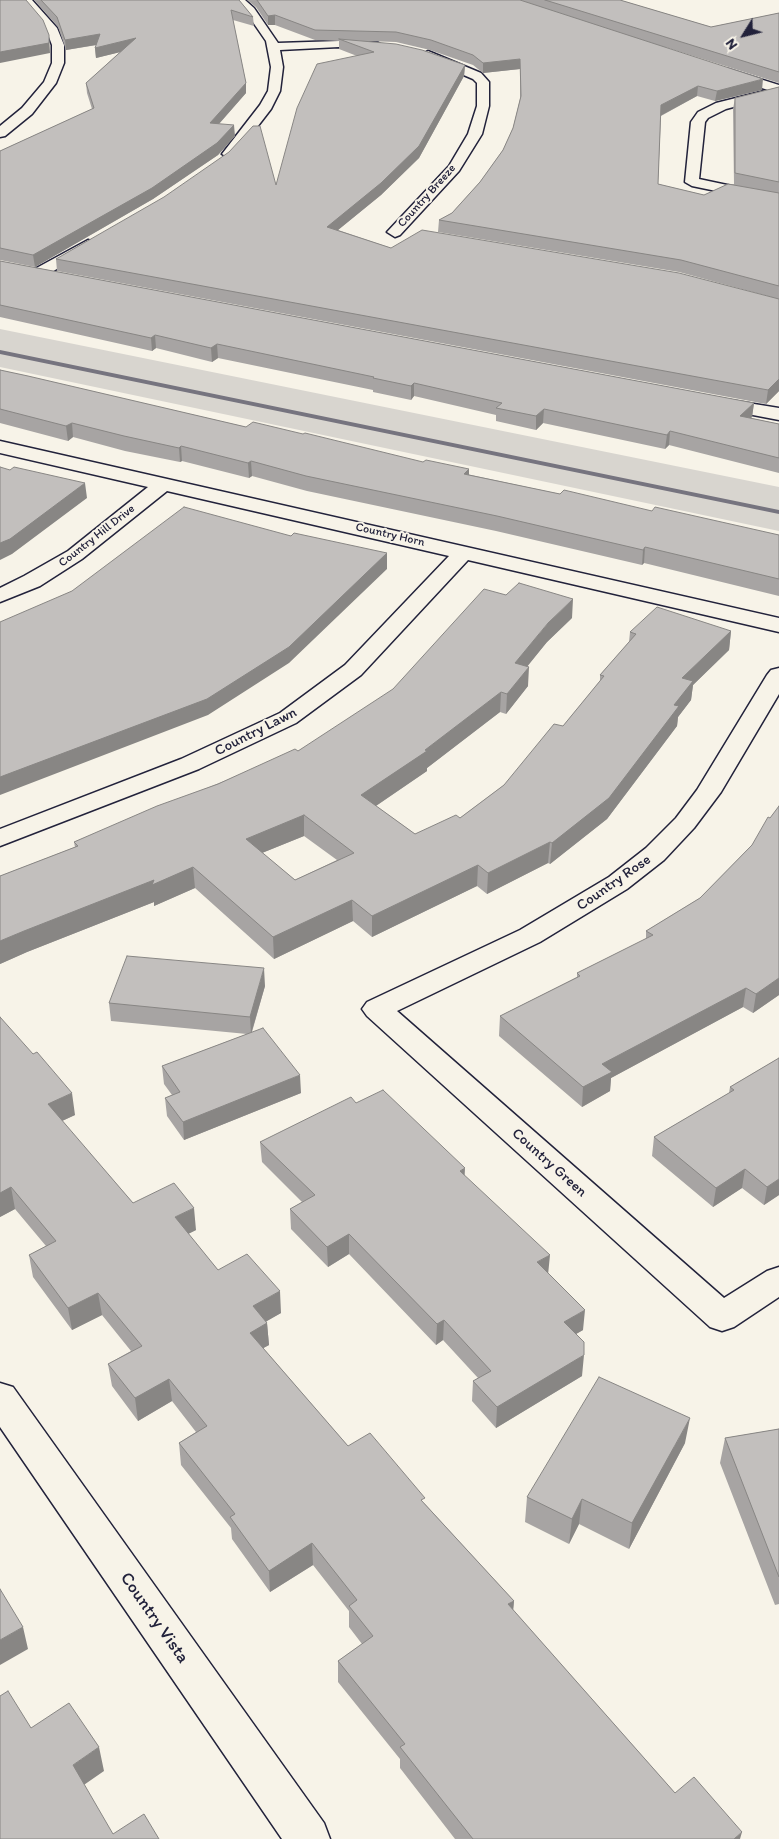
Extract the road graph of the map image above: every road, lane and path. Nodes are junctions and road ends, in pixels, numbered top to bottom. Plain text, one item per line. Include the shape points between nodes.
1 (26, 0) edge
2 (239, 0) edge
3 (274, 47) junction
4 (387, 47) edge
5 (412, 51) edge
6 (713, 68) edge
7 (779, 90) edge
8 (0, 133) edge
9 (218, 164) edge
10 (779, 200) edge
11 (412, 234) edge
12 (97, 240) edge
13 (18, 270) edge
14 (37, 274) junction
15 (66, 280) edge
16 (700, 400) edge
17 (779, 414) edge
18 (0, 447) edge
19 (164, 484) junction
20 (464, 552) junction
21 (0, 596) edge
22 (779, 625) edge
23 (779, 675) edge
24 (0, 838) edge
25 (377, 1009) joint
26 (779, 1280) edge
27 (0, 1398) edge
28 (308, 1839) edge

1 - 8 street via 51,28 58,45 58,63 50,83 26,112
2 - 3 street via 264,29
3 - 4 street via 339,44
3 - 9 street via 277,68 274,91 241,141
5 - 11 street, Country Breeze via 477,76 483,82 483,106 475,134 454,168 395,232
6 - 7 street
7 - 10 street via 721,106 703,115 698,122 692,182
12 - 14 street
13 - 14 street
14 - 15 street
16 - 17 street
18 - 19 street, Country Horn
19 - 20 street, Country Horn
19 - 21 street, Country Hill Drive via 75,556
20 - 22 street, Country Horn
20 - 24 street, Country Lawn via 353,670 288,718 190,764
23 - 25 street, Country Rose via 708,792 685,823 655,854 618,883 530,936
25 - 26 street, Country Green via 722,1317
27 - 28 street, Country Vista

